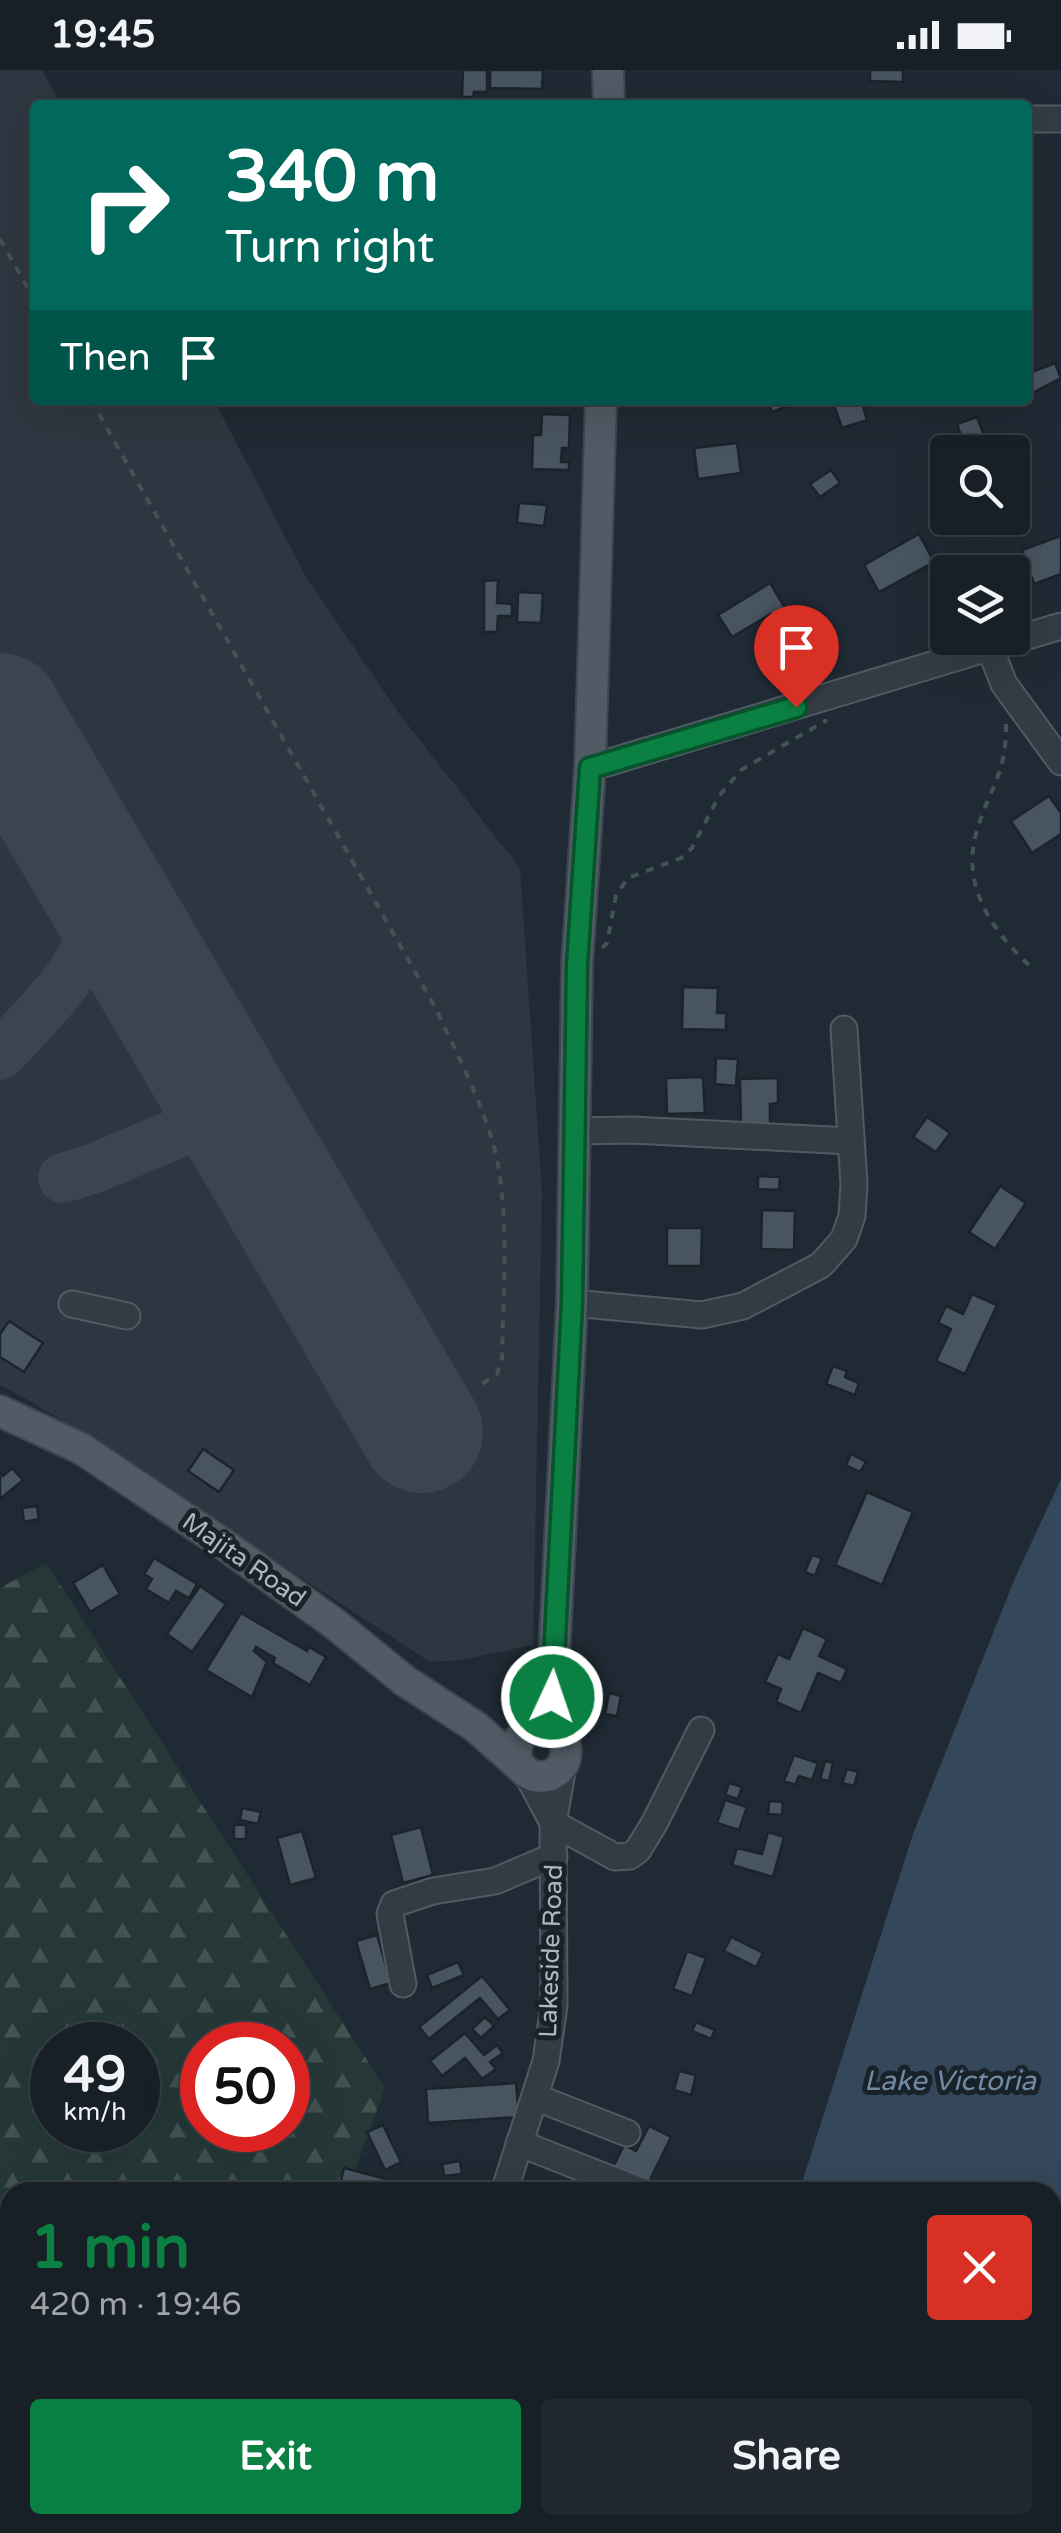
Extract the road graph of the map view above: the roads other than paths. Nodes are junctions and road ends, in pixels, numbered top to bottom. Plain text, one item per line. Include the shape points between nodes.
1 (608, 70) edge
2 (608, 100) edge
3 (1032, 119) edge
4 (1061, 120) edge
5 (600, 405) edge
6 (1061, 626) edge
7 (1030, 636) edge
8 (967, 655) edge
9 (993, 655) edge
10 (1061, 762) edge
11 (590, 768) junction
12 (844, 1029) dead end
13 (573, 1131) junction
14 (851, 1142) junction
15 (572, 1303) junction
16 (72, 1304) dead end
17 (127, 1316) dead end
18 (0, 1411) edge
19 (700, 1730) dead end
20 (538, 1751) junction
21 (553, 1823) junction
22 (554, 1856) junction
23 (403, 1984) dead end
24 (535, 2098) junction
25 (627, 2133) dead end
26 (519, 2143) junction
27 (507, 2182) edge
28 (618, 2182) edge

1 - 2 main road
3 - 4 street
5 - 11 main road
6 - 7 street
8 - 11 street
9 - 10 street via 1004,684
11 - 13 main road
12 - 14 street
13 - 14 street
13 - 15 main road
14 - 15 street via 852,1216 844,1239 821,1265 786,1286 702,1315
15 - 20 main road via 552,1697
16 - 17 street
18 - 20 main road, Majita Road via 82,1449 476,1727
19 - 21 street via 655,1822 630,1856 615,1857
20 - 21 street
20 - 21 street
21 - 22 street, Lakeside Road
22 - 23 street via 495,1881 394,1904 390,1914
22 - 24 street, Lakeside Road via 554,2006
24 - 25 street
24 - 26 street, Lakeside Road
26 - 27 street, Lakeside Road
26 - 28 street

